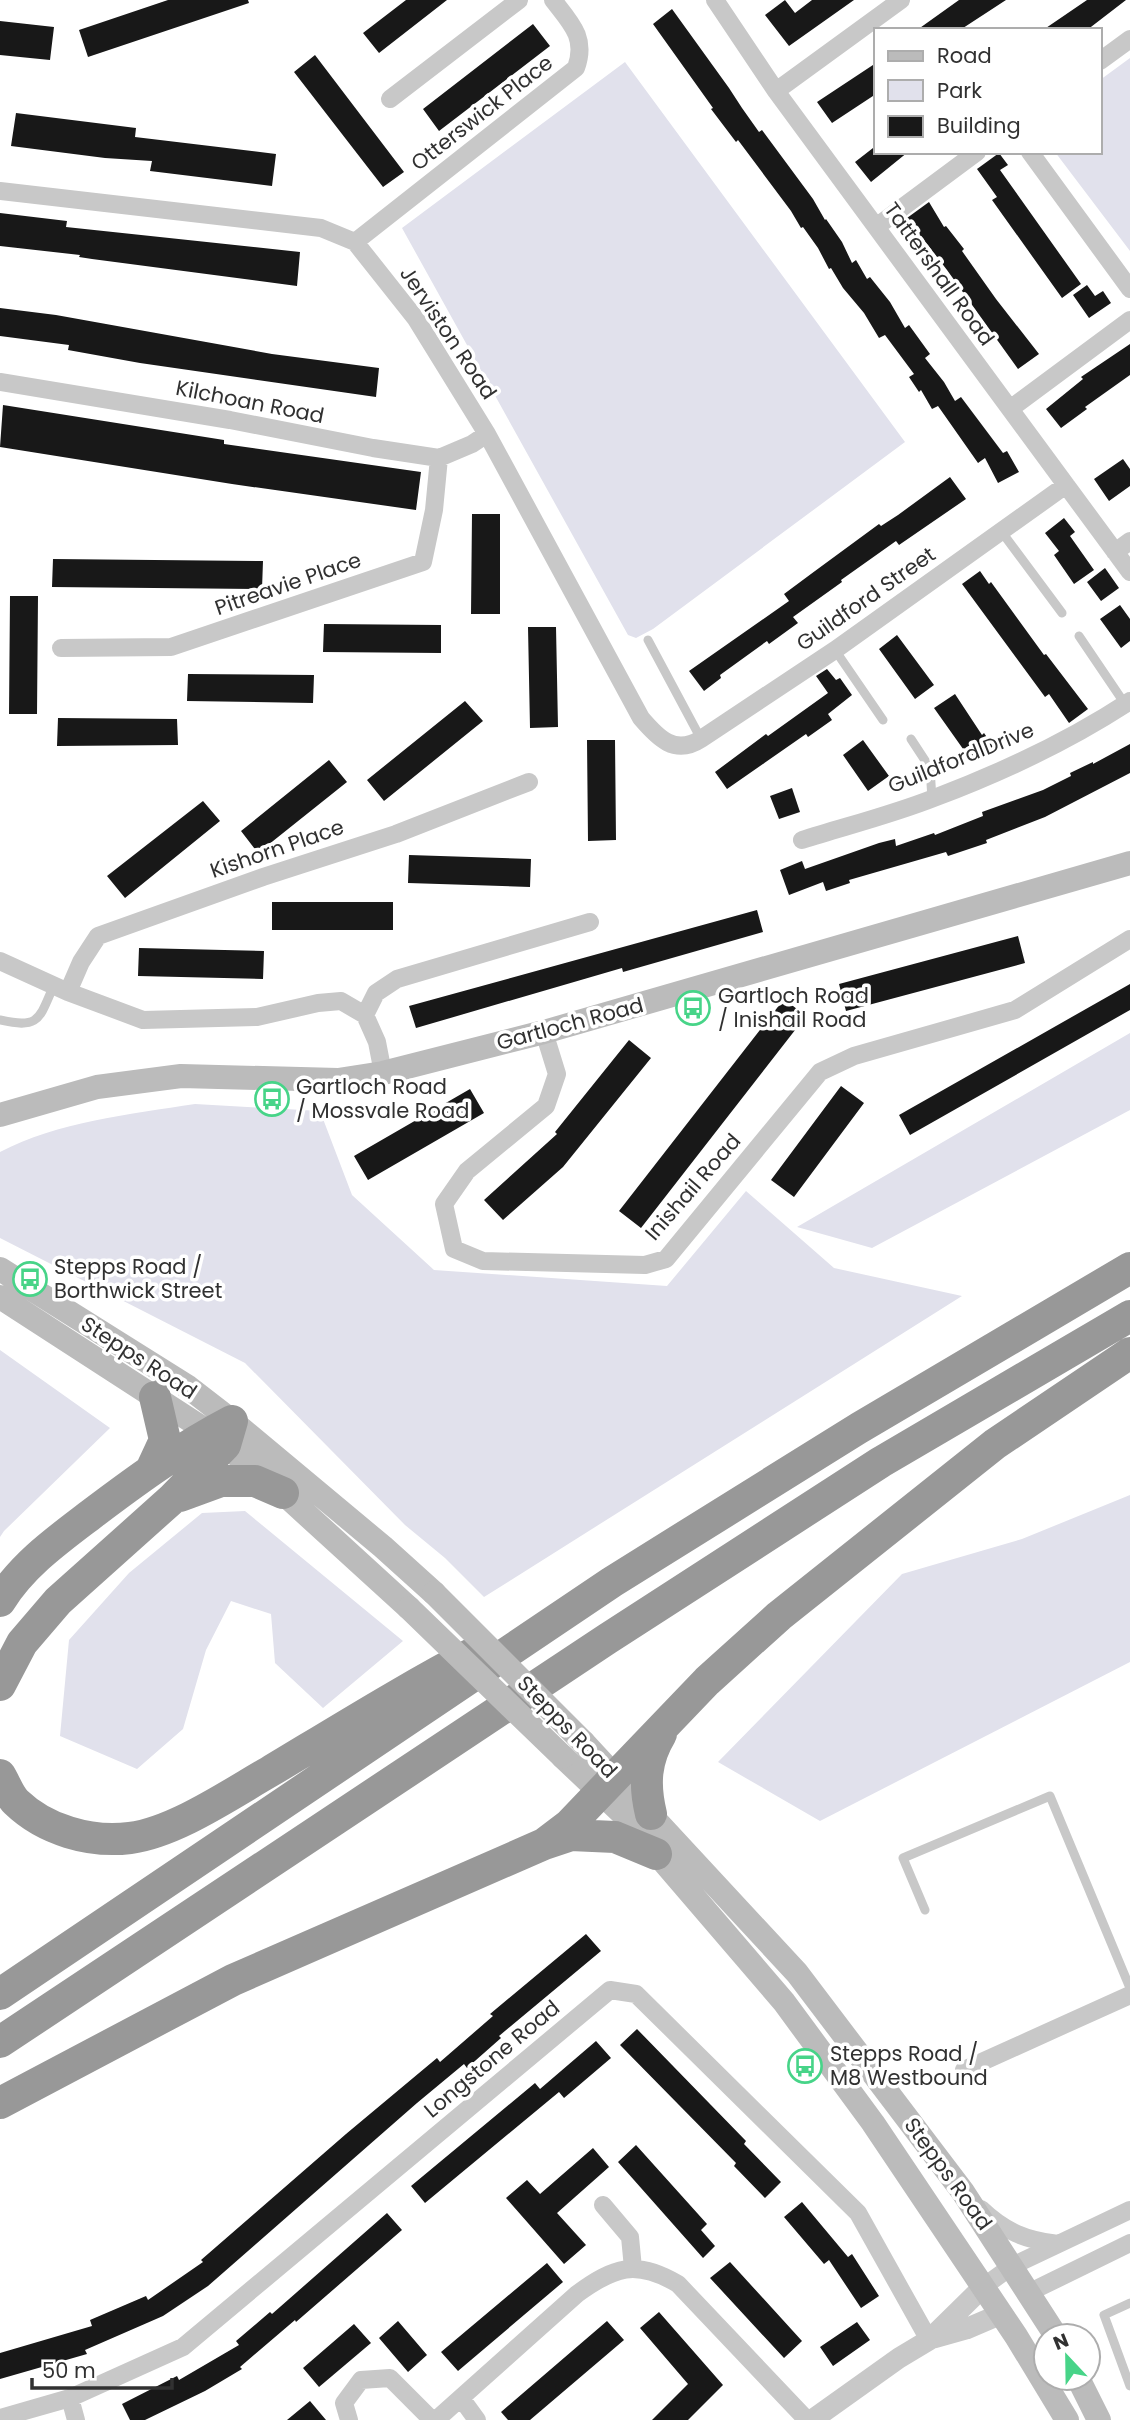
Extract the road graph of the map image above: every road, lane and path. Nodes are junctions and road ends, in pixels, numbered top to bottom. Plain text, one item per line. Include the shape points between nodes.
1 (519, 0) edge
2 (554, 0) edge
3 (901, 0) edge
4 (718, 1) edge
5 (1130, 39) edge
6 (1102, 60) edge
7 (776, 91) junction
8 (390, 99) dead end
9 (974, 154) edge
10 (1031, 154) edge
11 (0, 191) edge
12 (876, 227) junction
13 (355, 242) junction
14 (1130, 289) edge
15 (1130, 320) edge
16 (0, 382) edge
17 (1010, 410) junction
18 (487, 434) junction
19 (439, 458) junction
20 (1066, 485) junction
21 (1001, 531) junction
22 (1130, 541) edge
23 (1115, 552) junction
24 (1130, 572) edge
25 (1062, 613) dead end
26 (1079, 636) dead end
27 (648, 639) dead end
28 (61, 648) dead end
29 (835, 650) junction
30 (1128, 702) edge
31 (883, 720) dead end
32 (911, 738) dead end
33 (695, 743) junction
34 (529, 782) dead end
35 (932, 799) junction
36 (802, 839) dead end
37 (1130, 863) edge
38 (590, 922) dead end
39 (1130, 939) edge
40 (0, 961) edge
41 (61, 989) junction
42 (365, 1015) junction
43 (0, 1020) edge
44 (544, 1032) junction
45 (383, 1073) junction
46 (0, 1115) edge
47 (1130, 1268) edge
48 (0, 1269) edge
49 (0, 1297) edge
50 (1130, 1316) edge
51 (1130, 1353) edge
52 (155, 1397) junction
53 (222, 1433) junction
54 (152, 1468) junction
55 (283, 1493) junction
56 (172, 1499) junction
57 (612, 1582) junction
58 (0, 1601) edge
59 (0, 1685) edge
60 (671, 1718) junction
61 (573, 1749) junction
62 (0, 1775) edge
63 (608, 1784) junction
64 (650, 1814) junction
65 (544, 1844) junction
66 (656, 1854) junction
67 (925, 1910) dead end
68 (1130, 1988) edge
69 (0, 1994) edge
70 (1130, 1995) edge
71 (0, 2042) edge
72 (964, 2070) dead end
73 (0, 2104) edge
74 (963, 2192) junction
75 (603, 2205) dead end
76 (1130, 2210) edge
77 (1059, 2244) junction
78 (1130, 2244) edge
79 (1012, 2266) junction
80 (633, 2268) junction
81 (983, 2287) junction
82 (1030, 2292) junction
83 (1130, 2303) edge
84 (1001, 2314) junction
85 (1048, 2322) edge
86 (929, 2340) junction
87 (1130, 2386) edge
88 (1085, 2392) edge
89 (70, 2398) junction
90 (461, 2398) junction
91 (0, 2418) edge
92 (76, 2420) edge
93 (349, 2420) edge
94 (434, 2420) edge
95 (477, 2420) edge
96 (810, 2420) edge
97 (1066, 2420) edge
98 (1099, 2420) edge

1 - 8 street
2 - 13 street, Otterswick Place via 576,31 581,54 576,68
3 - 7 street
4 - 7 street, Tattershall Road
5 - 6 street
7 - 12 street, Tattershall Road
9 - 12 street
10 - 14 street
11 - 13 street, Jerviston Road via 321,228
12 - 17 street, Tattershall Road
13 - 18 street, Jerviston Road via 415,318
15 - 17 street
16 - 19 street, Kilchoan Road
17 - 20 street, Tattershall Road
18 - 19 street
18 - 33 street, Jerviston Road via 641,718 671,745
19 - 28 street, Pitreavie Place via 424,562 171,647
20 - 21 street, Guildford Street
20 - 23 street, Tattershall Road
21 - 25 lane
21 - 29 street, Guildford Street
22 - 23 street
23 - 24 street, Tattershall Road
26 - 30 lane
27 - 33 lane
29 - 31 lane
29 - 33 street, Guildford Street
30 - 35 street, Guildford Drive via 1012,767
32 - 35 lane via 930,768
34 - 41 street, Kishorn Place via 396,834 99,936
35 - 36 street, Guildford Drive
37 - 44 main road, Gartloch Road
38 - 42 street via 397,979 376,993
39 - 44 street, Inishail Road via 1016,1010 854,1056 820,1072 666,1259 645,1265 483,1261 454,1249 444,1204 467,1171 546,1106 557,1073
40 - 41 street
41 - 42 street via 143,1020 257,1017 341,1001
41 - 43 lane via 36,1020 21,1025
42 - 45 street
44 - 45 main road, Gartloch Road
45 - 46 main road, Gartloch Road via 338,1080 181,1076 97,1087
47 - 57 highway via 859,1428
48 - 53 main road, Stepps Road via 188,1387
49 - 52 main road, Stepps Road
50 - 71 highway via 881,1461
51 - 60 highway via 995,1444 779,1616
52 - 53 main road, Stepps Road
52 - 54 highway via 165,1440
53 - 54 highway
53 - 55 main road, Stepps Road
53 - 56 highway
53 - 61 main road, Stepps Road, bridge via 383,1546 434,1593
54 - 58 highway via 46,1549
55 - 56 highway via 255,1481 220,1481
55 - 61 main road, Stepps Road, bridge
56 - 59 highway via 58,1601 22,1643
57 - 62 highway via 443,1669 222,1800 162,1829 130,1838 65,1832 15,1801
57 - 69 highway
60 - 63 highway
60 - 64 highway via 648,1762
61 - 63 main road, Stepps Road
63 - 64 main road, Stepps Road
63 - 65 highway
63 - 66 main road, Stepps Road
64 - 74 main road, Stepps Road via 797,1973
65 - 66 highway via 571,1835 615,1837
65 - 73 highway via 233,1980
66 - 81 main road, Stepps Road via 784,2002 873,2123
67 - 68 lane via 903,1858 1050,1796
70 - 72 street
74 - 77 street via 1009,2231 1031,2241
74 - 79 main road, Stepps Road
75 - 80 street via 631,2236
76 - 77 street
77 - 79 street
78 - 82 street
79 - 81 street
79 - 82 main road, Stepps Road
80 - 90 street via 601,2277 585,2288
80 - 96 street via 657,2272 678,2284
81 - 84 main road, Stepps Road
81 - 86 street
82 - 84 main road
82 - 85 main road, Stepps Road
83 - 87 lane via 1104,2315
84 - 86 street
84 - 97 main road, Stepps Road
86 - 89 street, Longstone Road via 858,2213 636,1994 610,1990 183,2347
86 - 96 street
88 - 98 main road
89 - 91 street, Longstone Road
89 - 92 street
90 - 94 street
90 - 95 street
93 - 94 street via 344,2403 361,2380 390,2378

